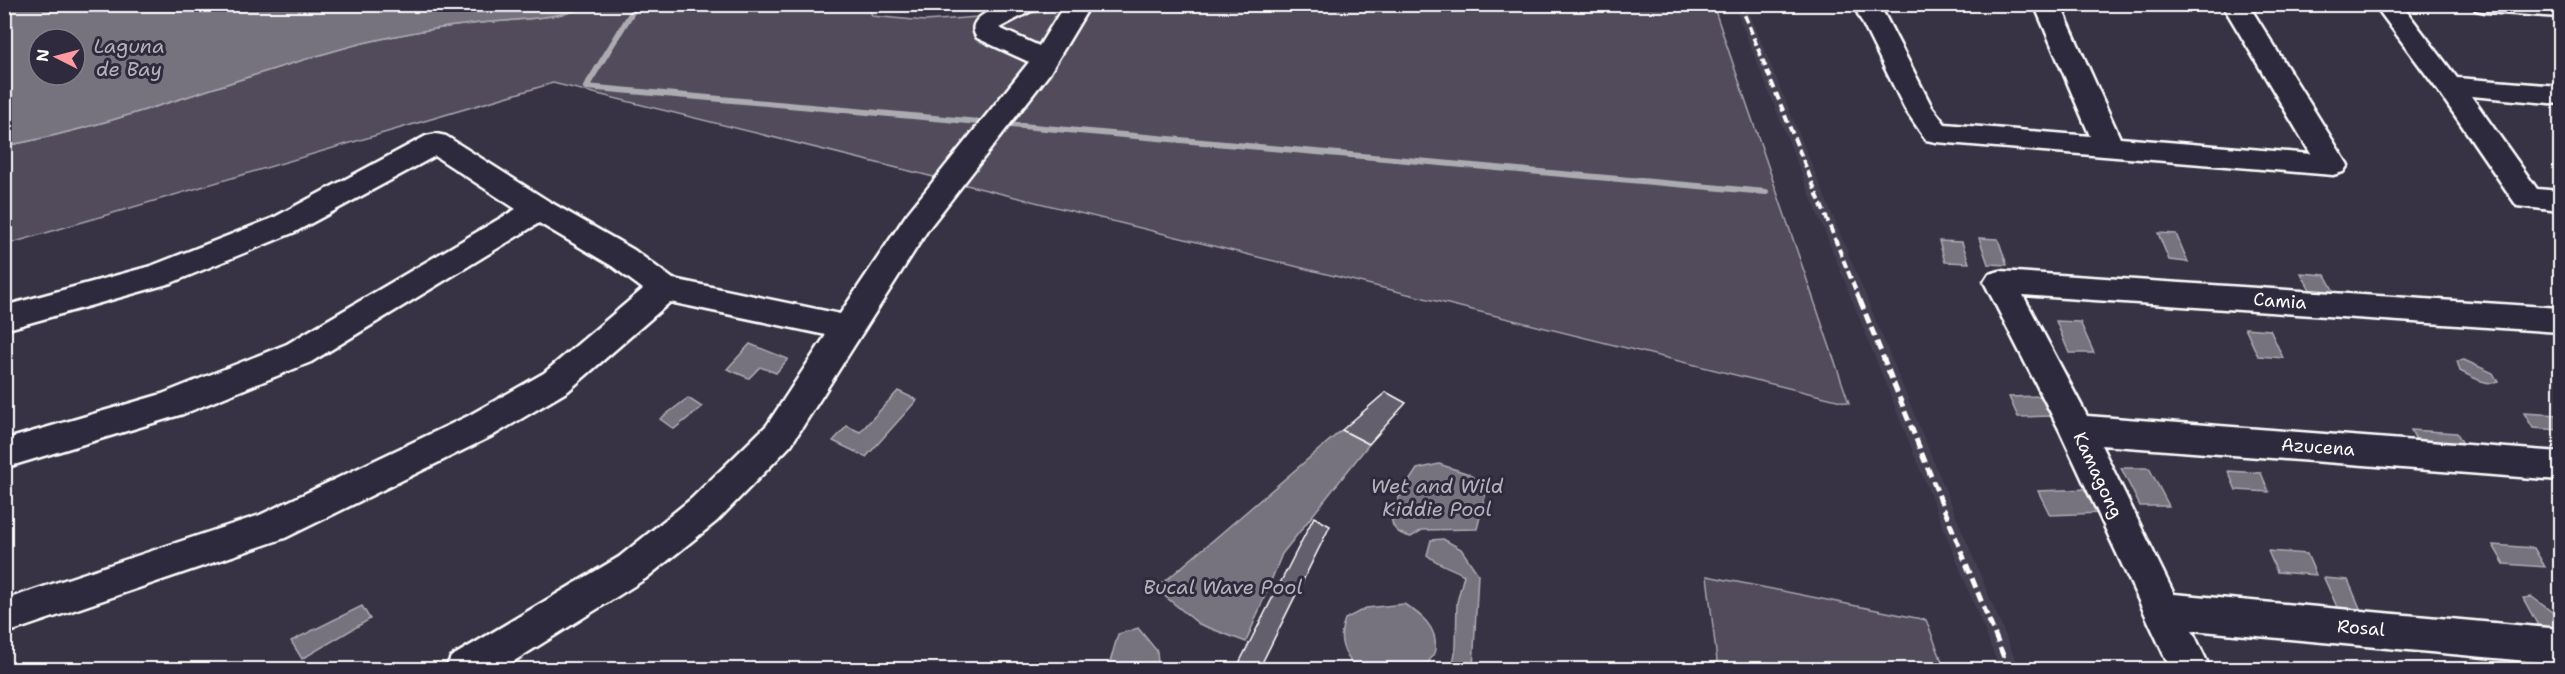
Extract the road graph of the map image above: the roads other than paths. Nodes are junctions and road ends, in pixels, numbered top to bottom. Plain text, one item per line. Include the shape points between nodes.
1 (1024, 4) edge
2 (1866, 4) edge
3 (2047, 4) edge
4 (2235, 4) edge
5 (2387, 4) edge
6 (2485, 4) edge
7 (1074, 5) edge
8 (2560, 9) edge
9 (1045, 59) junction
10 (2449, 86) junction
11 (2560, 95) edge
12 (2109, 147) junction
13 (2560, 201) edge
14 (538, 209) junction
15 (2000, 282) joint
16 (664, 290) junction
17 (4, 318) edge
18 (2560, 320) edge
19 (848, 328) junction
20 (2076, 429) junction
21 (4, 454) edge
22 (2560, 466) edge
23 (2162, 610) junction
24 (4, 617) edge
25 (2560, 647) edge
26 (465, 669) edge
27 (2192, 669) edge

1 - 9 street via 988,22 986,32
2 - 12 street via 1918,109 1936,133
3 - 12 street
4 - 12 street via 2333,165
5 - 10 street
6 - 8 street
7 - 9 street
9 - 19 street via 918,221
10 - 11 street
10 - 13 street via 2528,199
14 - 16 street via 623,258
14 - 17 street via 436,143 284,225 160,275
14 - 21 street via 300,353 171,405
15 - 18 street, Camia
15 - 20 street, Kamagong
16 - 19 street
16 - 24 street via 556,382 480,426 272,527
19 - 26 street via 778,435 704,510 632,568
20 - 22 street, Azucena
20 - 23 street, Kamagong
23 - 25 street, Rosal
23 - 27 street, Kamagong

